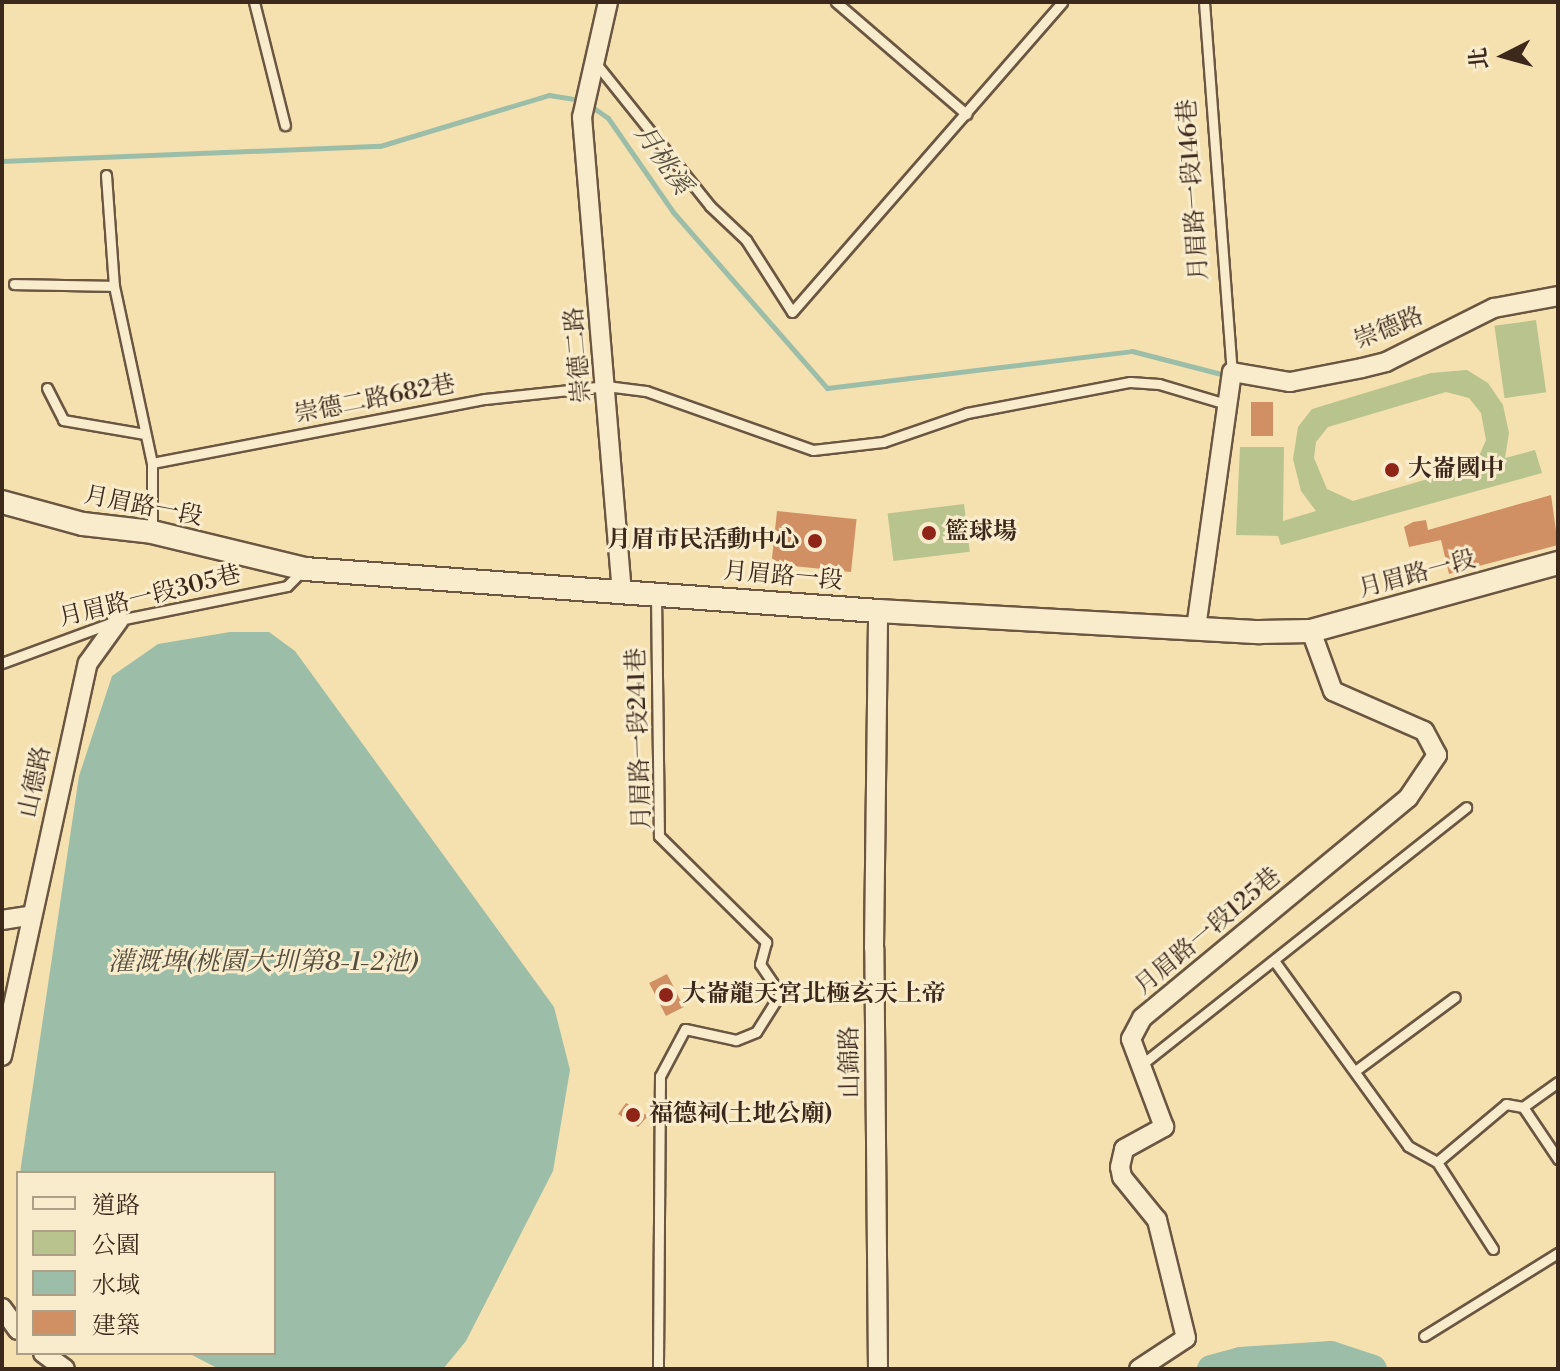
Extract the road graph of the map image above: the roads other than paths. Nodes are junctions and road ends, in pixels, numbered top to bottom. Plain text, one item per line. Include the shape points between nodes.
1 (254, 2) edge
2 (608, 2) edge
3 (836, 2) edge
4 (1062, 2) edge
5 (1204, 2) edge
6 (598, 66) junction
7 (966, 114) junction
8 (285, 125) dead end
9 (106, 175) dead end
10 (14, 284) dead end
11 (114, 286) junction
12 (1558, 296) edge
13 (1232, 373) junction
14 (606, 386) junction
15 (47, 388) dead end
16 (1227, 400) junction
17 (145, 434) junction
18 (152, 463) junction
19 (2, 502) edge
20 (152, 532) junction
21 (1558, 563) edge
22 (305, 569) junction
23 (622, 590) junction
24 (656, 592) junction
25 (878, 611) junction
26 (119, 620) junction
27 (1196, 628) junction
28 (1311, 631) junction
29 (2, 663) edge
30 (1466, 807) dead end
31 (32, 915) junction
32 (2, 920) edge
33 (1275, 962) junction
34 (1455, 997) dead end
35 (2, 1056) edge
36 (1141, 1065) junction
37 (1355, 1071) junction
38 (1558, 1082) edge
39 (1523, 1107) junction
40 (1558, 1159) edge
41 (1437, 1162) junction
42 (1493, 1249) dead end
43 (1558, 1253) edge
44 (2, 1308) edge
45 (16, 1327) edge
46 (1424, 1336) dead end
47 (46, 1355) edge
48 (65, 1369) edge
49 (658, 1369) edge
50 (878, 1369) edge
51 (1139, 1369) edge

1 - 8 lane
2 - 6 street
3 - 7 lane
4 - 7 lane
5 - 13 lane, 月眉路一段146巷
6 - 7 lane via 710,206 746,240 792,312
6 - 14 street, 崇德二路 via 582,117
9 - 11 lane
10 - 11 lane
11 - 17 lane
12 - 13 street, 崇德路 via 1494,308 1386,362 1362,368 1290,382
13 - 16 street
14 - 16 lane, 崇德二路682巷 via 646,391 813,450 883,442 967,413 1130,382
14 - 18 lane, 崇德二路682巷 via 485,399
14 - 23 street, 崇德二路
15 - 17 lane via 63,420
16 - 27 street
17 - 18 lane
18 - 20 lane
19 - 20 street, 月眉路一段 via 83,524
20 - 22 street, 月眉路一段
21 - 28 street, 月眉路一段
22 - 23 street, 月眉路一段
22 - 26 lane, 月眉路一段305巷 via 287,586
23 - 24 street, 月眉路一段
24 - 25 street, 月眉路一段
24 - 49 lane, 月眉路一段241巷 via 659,836 766,942 760,964 780,994 756,1032 736,1040 685,1029 660,1076
25 - 27 street, 月眉路一段
25 - 50 street, 山錦路
26 - 29 lane, 月眉路一段305巷
26 - 31 street, 山德路 via 88,663
27 - 28 street, 月眉路一段
28 - 36 street, 月眉路一段125巷 via 1333,691 1424,731 1437,755 1408,798 1142,1018 1131,1039
30 - 33 lane
31 - 32 street
31 - 35 street, 山德路
33 - 36 lane
33 - 37 lane
34 - 37 lane
36 - 51 street, 月眉路一段125巷 via 1164,1127 1124,1149 1120,1167 1122,1177 1157,1220 1186,1338
37 - 41 lane via 1408,1146
38 - 39 lane
39 - 40 lane
39 - 41 lane via 1506,1104
41 - 42 lane
43 - 46 lane
44 - 45 street
47 - 48 street

